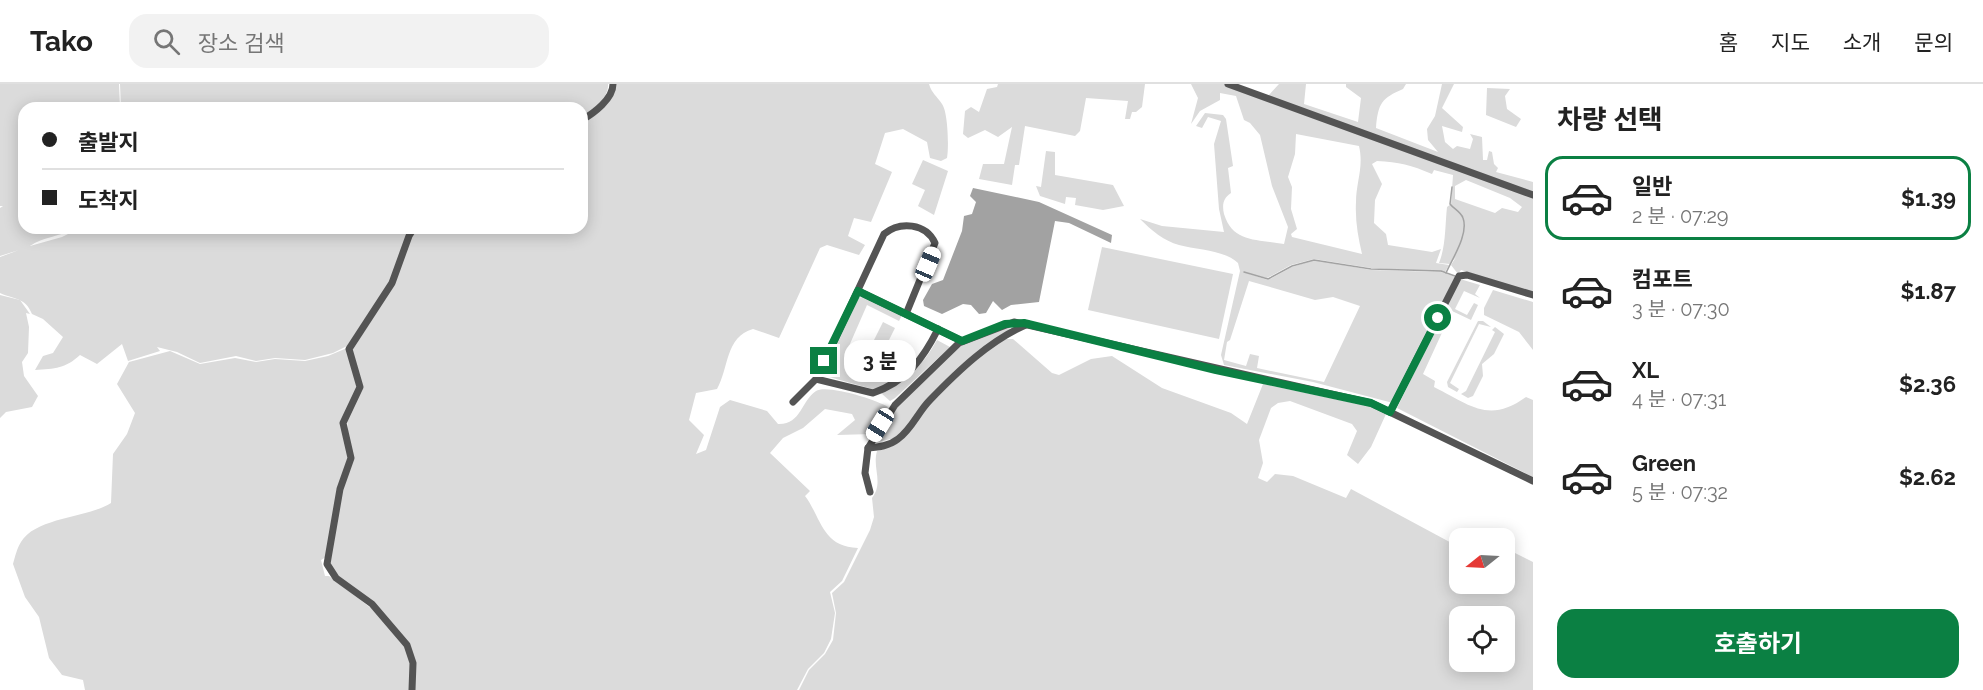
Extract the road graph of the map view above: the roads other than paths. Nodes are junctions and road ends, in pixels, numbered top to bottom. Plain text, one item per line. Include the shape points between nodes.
1 (613, 84) edge
2 (1228, 84) edge
3 (588, 115) edge
4 (1533, 195) edge
5 (410, 234) edge
6 (858, 291) junction
7 (1533, 295) edge
8 (906, 314) junction
9 (1028, 324) junction
10 (938, 329) junction
11 (962, 341) junction
12 (816, 379) junction
13 (793, 402) dead end
14 (1390, 412) junction
15 (868, 448) junction
16 (1533, 481) edge
17 (870, 492) dead end
18 (412, 690) edge

1 - 3 street via 603,103
2 - 4 street
5 - 18 street via 392,283 349,349 360,387 344,423 351,458 340,489 327,564 336,578 372,604 406,645 413,663
6 - 8 street
6 - 8 street via 884,234 908,225 924,230 933,237 935,247
6 - 12 street
7 - 14 street via 1467,274 1459,276
8 - 10 street
9 - 11 street via 1005,324
9 - 14 street via 1371,403
9 - 15 street via 990,345 959,372 929,400 900,438 887,446
10 - 11 street
10 - 12 street via 914,368 882,390 873,393
11 - 15 street via 895,405
12 - 13 street
14 - 16 street
15 - 17 street via 865,473

